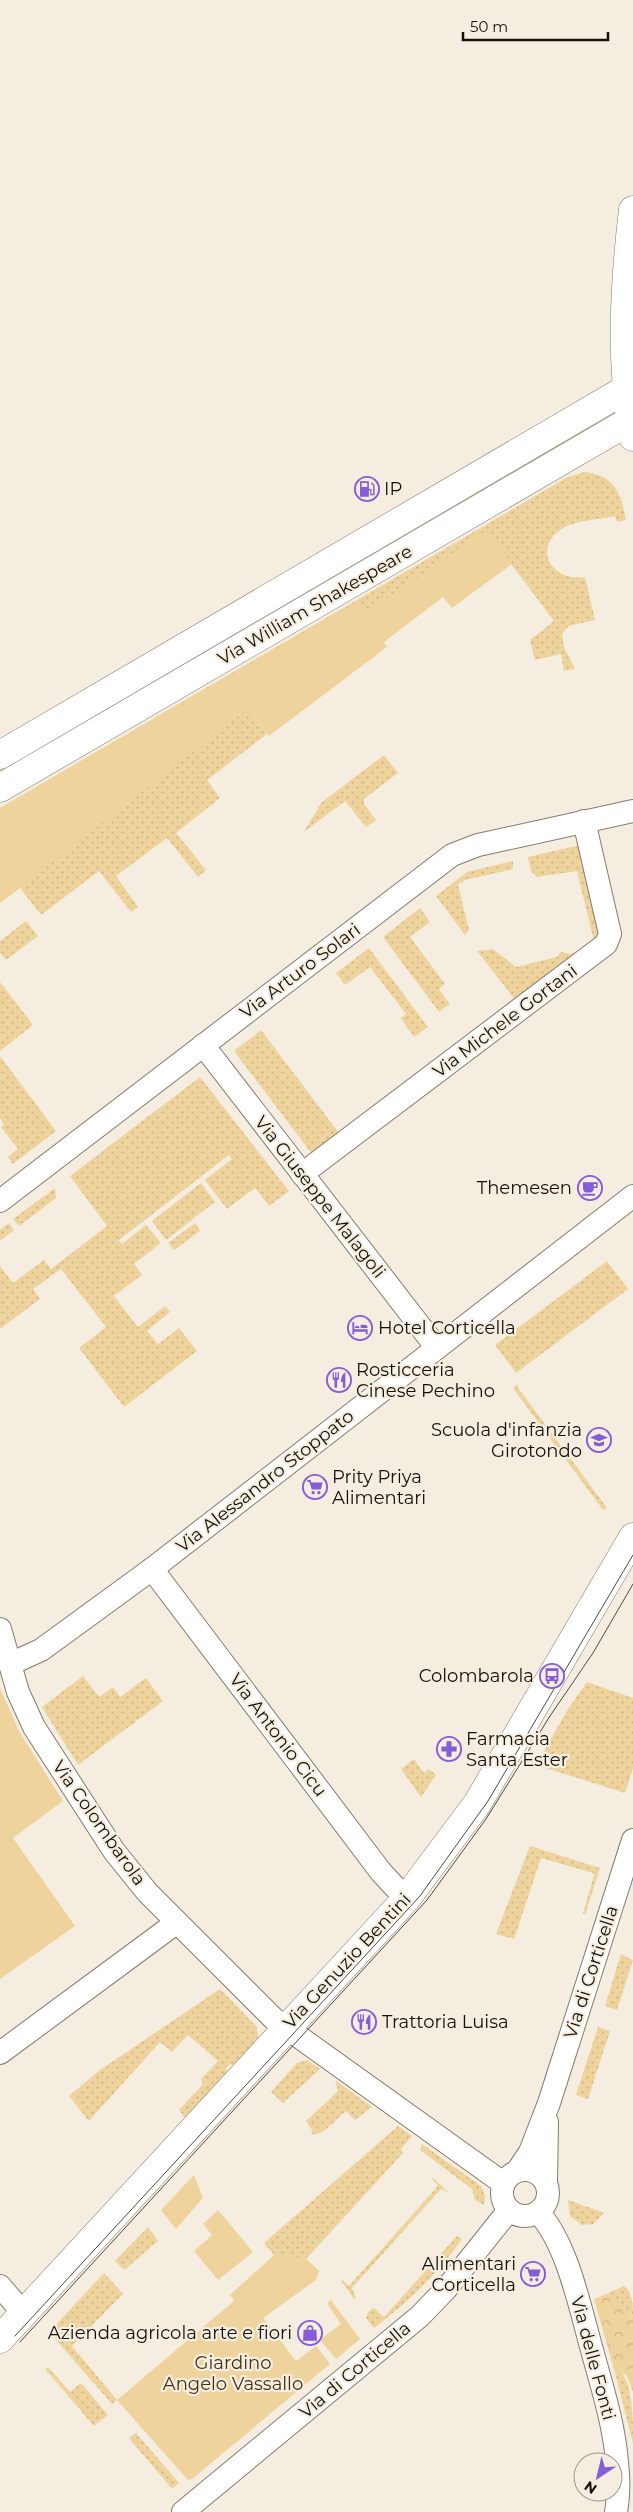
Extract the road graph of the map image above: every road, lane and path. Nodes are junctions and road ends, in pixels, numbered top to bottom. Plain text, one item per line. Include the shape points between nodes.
1 (633, 210) edge
2 (630, 387) edge
3 (632, 426) edge
4 (0, 755) edge
5 (0, 788) edge
6 (633, 811) edge
7 (584, 821) junction
8 (203, 1045) junction
9 (302, 1174) junction
10 (633, 1196) edge
11 (0, 1201) edge
12 (437, 1348) junction
13 (633, 1537) edge
14 (152, 1569) junction
15 (0, 1629) edge
16 (10, 1664) junction
17 (633, 1840) edge
18 (406, 1899) junction
19 (176, 1923) junction
20 (286, 2028) junction
21 (0, 2053) edge
22 (549, 2103) junction
23 (511, 2177) junction
24 (546, 2181) junction
25 (509, 2210) junction
26 (538, 2212) junction
27 (0, 2286) edge
28 (24, 2314) junction
29 (0, 2339) edge
30 (183, 2512) edge
31 (616, 2512) edge

1 - 2 main road via 625,318
2 - 3 main road
2 - 4 main road, Via William Shakespeare
3 - 5 main road, Via William Shakespeare
6 - 7 street, Via Arturo Solari
7 - 8 street, Via Arturo Solari via 478,845 452,855
7 - 9 street, Via Michele Gortani via 610,934 606,944
8 - 9 street, Via Giuseppe Malagoli
8 - 11 street, Via Arturo Solari
9 - 12 street, Via Giuseppe Malagoli
10 - 12 street, Via Alessandro Stoppato
12 - 14 street, Via Alessandro Stoppato
13 - 18 main road, Via Genuzio Bentini via 477,1804
14 - 16 street, Via Alessandro Stoppato via 48,1646
14 - 18 street, Via Antonio Cicu via 381,1872
15 - 16 street, Via Colombarola
16 - 19 street, Via Colombarola via 27,1714 62,1772 125,1865
17 - 22 street, Via di Corticella
18 - 20 main road, Via Genuzio Bentini
19 - 20 street, Via Colombarola
19 - 21 street
20 - 23 street, Via Colombarola
20 - 28 main road, Via Genuzio Bentini
22 - 23 street, Via di Corticella via 530,2152
22 - 24 street, Via di Corticella
23 - 24 street via 535,2171
23 - 25 street via 502,2197
24 - 26 street, Via di Corticella via 548,2198
25 - 26 street via 523,2216
25 - 30 street, Via di Corticella via 446,2289 420,2316
26 - 31 street, Via delle Fonti via 550,2227 565,2263 604,2395 617,2462
27 - 28 street
28 - 29 main road, Via Genuzio Bentini

